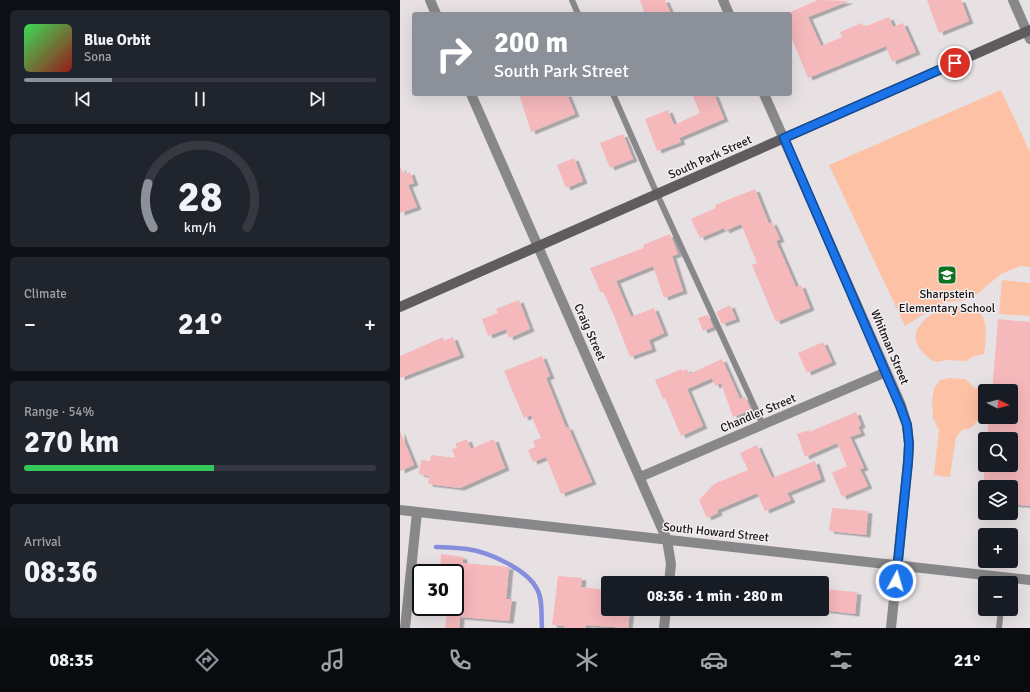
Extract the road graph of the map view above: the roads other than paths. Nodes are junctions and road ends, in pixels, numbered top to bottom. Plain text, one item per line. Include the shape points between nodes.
1 (430, 0) edge
2 (572, 0) edge
3 (723, 0) edge
4 (1013, 0) edge
5 (435, 12) edge
6 (577, 12) edge
7 (728, 12) edge
8 (1029, 33) edge
9 (472, 96) edge
10 (614, 96) edge
11 (765, 96) edge
12 (784, 138) junction
13 (657, 194) junction
14 (538, 246) junction
15 (400, 307) edge
16 (886, 372) junction
17 (763, 425) junction
18 (640, 477) junction
19 (400, 510) edge
20 (417, 512) junction
21 (667, 540) junction
22 (897, 566) junction
23 (670, 576) edge
24 (978, 577) edge
25 (1018, 580) edge
26 (1030, 580) edge
27 (665, 616) edge
28 (1000, 616) edge
29 (404, 628) edge
30 (664, 628) edge
31 (891, 628) edge
32 (999, 628) edge

1 - 5 street
2 - 6 lane
3 - 7 street
4 - 8 street
8 - 12 main road, South Park Street
9 - 14 street, Craig Street
10 - 13 lane
11 - 12 street, Whitman Street
12 - 13 main road, South Park Street
12 - 16 street, Whitman Street
13 - 14 main road, South Park Street
13 - 17 lane
14 - 15 main road, South Park Street
14 - 18 street, Craig Street
16 - 17 street, Chandler Street
16 - 22 street, Whitman Street via 907,425 909,444
17 - 18 street, Chandler Street
18 - 21 street, Craig Street
19 - 20 street, South Howard Street
20 - 21 street, South Howard Street
20 - 29 street
21 - 22 street, South Howard Street
21 - 23 street, Craig Street via 671,564
22 - 24 street, South Howard Street
22 - 31 street, Whitman Street
25 - 26 street, South Howard Street
27 - 30 street
28 - 32 lane

